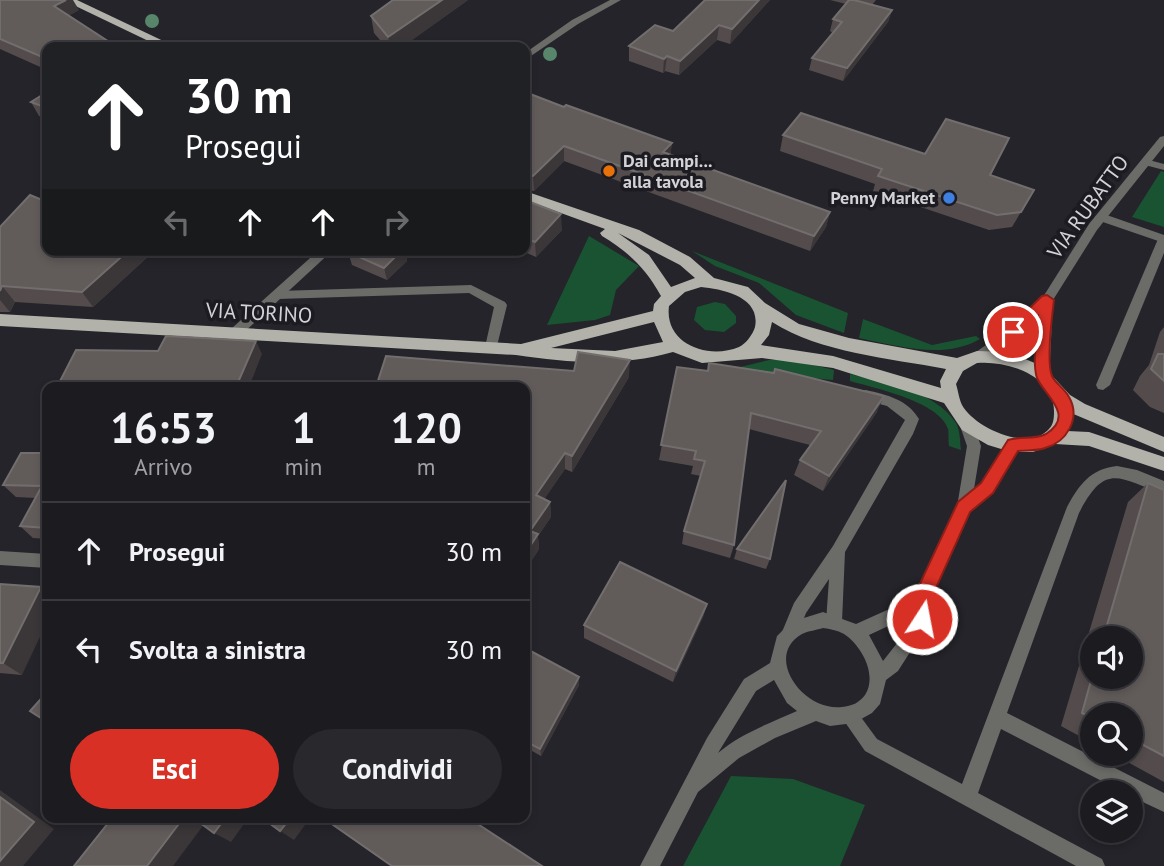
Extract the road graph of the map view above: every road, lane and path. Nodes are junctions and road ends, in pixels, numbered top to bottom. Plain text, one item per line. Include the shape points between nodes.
1 (68, 0) edge
2 (617, 0) edge
3 (159, 42) edge
4 (530, 54) edge
5 (1164, 139) edge
6 (1145, 162) junction
7 (1164, 167) edge
8 (530, 197) edge
9 (570, 214) junction
10 (1101, 217) junction
11 (1164, 239) edge
12 (320, 256) edge
13 (708, 281) junction
14 (278, 295) junction
15 (668, 295) junction
16 (1047, 300) junction
17 (762, 308) junction
18 (659, 314) junction
19 (0, 320) edge
20 (236, 332) junction
21 (675, 345) junction
22 (491, 347) junction
23 (516, 349) junction
24 (745, 352) junction
25 (977, 358) junction
26 (959, 365) junction
27 (1044, 376) junction
28 (1103, 385) dead end
29 (849, 392) edge
30 (948, 398) junction
31 (1063, 400) junction
32 (966, 424) junction
33 (1054, 437) junction
34 (1014, 445) junction
35 (1164, 445) edge
36 (1164, 464) edge
37 (1164, 488) edge
38 (964, 507) junction
39 (838, 551) junction
40 (0, 558) edge
41 (42, 561) edge
42 (926, 590) junction
43 (834, 622) junction
44 (790, 632) junction
45 (854, 632) junction
46 (778, 668) junction
47 (878, 675) junction
48 (816, 712) junction
49 (849, 715) junction
50 (997, 717) junction
51 (690, 790) junction
52 (967, 797) junction
53 (1164, 803) edge
54 (650, 866) edge
55 (1095, 866) edge

1 - 3 main road
2 - 4 street
5 - 6 street, VIA RUBATTO
6 - 7 street
6 - 10 street, VIA RUBATTO
8 - 9 main road
9 - 13 main road via 634,233 685,261
9 - 15 main road via 628,244 654,267
10 - 11 street
10 - 16 street, VIA RUBATTO
11 - 28 street
12 - 14 street
13 - 15 main road
13 - 17 main road via 740,289
14 - 20 street
14 - 22 street via 471,289 500,305
15 - 18 main road
16 - 25 street
16 - 27 street
17 - 24 main road via 764,332
17 - 26 main road via 794,328 849,344
18 - 21 main road
18 - 23 main road
19 - 20 main road, VIA TORINO
20 - 22 main road, VIA TORINO
21 - 23 main road via 634,356 576,359
21 - 24 main road via 702,357
22 - 23 main road, VIA TORINO
24 - 30 main road via 792,355 842,366
25 - 26 main road
25 - 27 main road via 1012,360
26 - 30 main road via 948,380
27 - 31 main road
29 - 39 street via 897,405 912,419
30 - 32 main road
31 - 33 main road via 1066,414
31 - 35 main road
32 - 34 main road
32 - 38 street via 974,446
33 - 34 main road via 1029,446
33 - 36 main road via 1089,439
34 - 38 street via 987,488
37 - 50 street via 1126,472 1090,482 1072,512
38 - 42 street
39 - 43 street
39 - 44 street via 812,588
40 - 41 street
42 - 45 street via 911,607 891,619
42 - 47 street via 922,619 911,639 892,665
43 - 44 street via 807,621
43 - 45 street
44 - 46 street via 778,652
45 - 47 street via 875,659
46 - 48 street via 793,698
46 - 51 street via 750,685
47 - 49 street via 869,704
48 - 49 street
48 - 51 street via 733,752
49 - 52 street via 871,745
50 - 52 street
50 - 53 street
51 - 54 street
52 - 55 street

